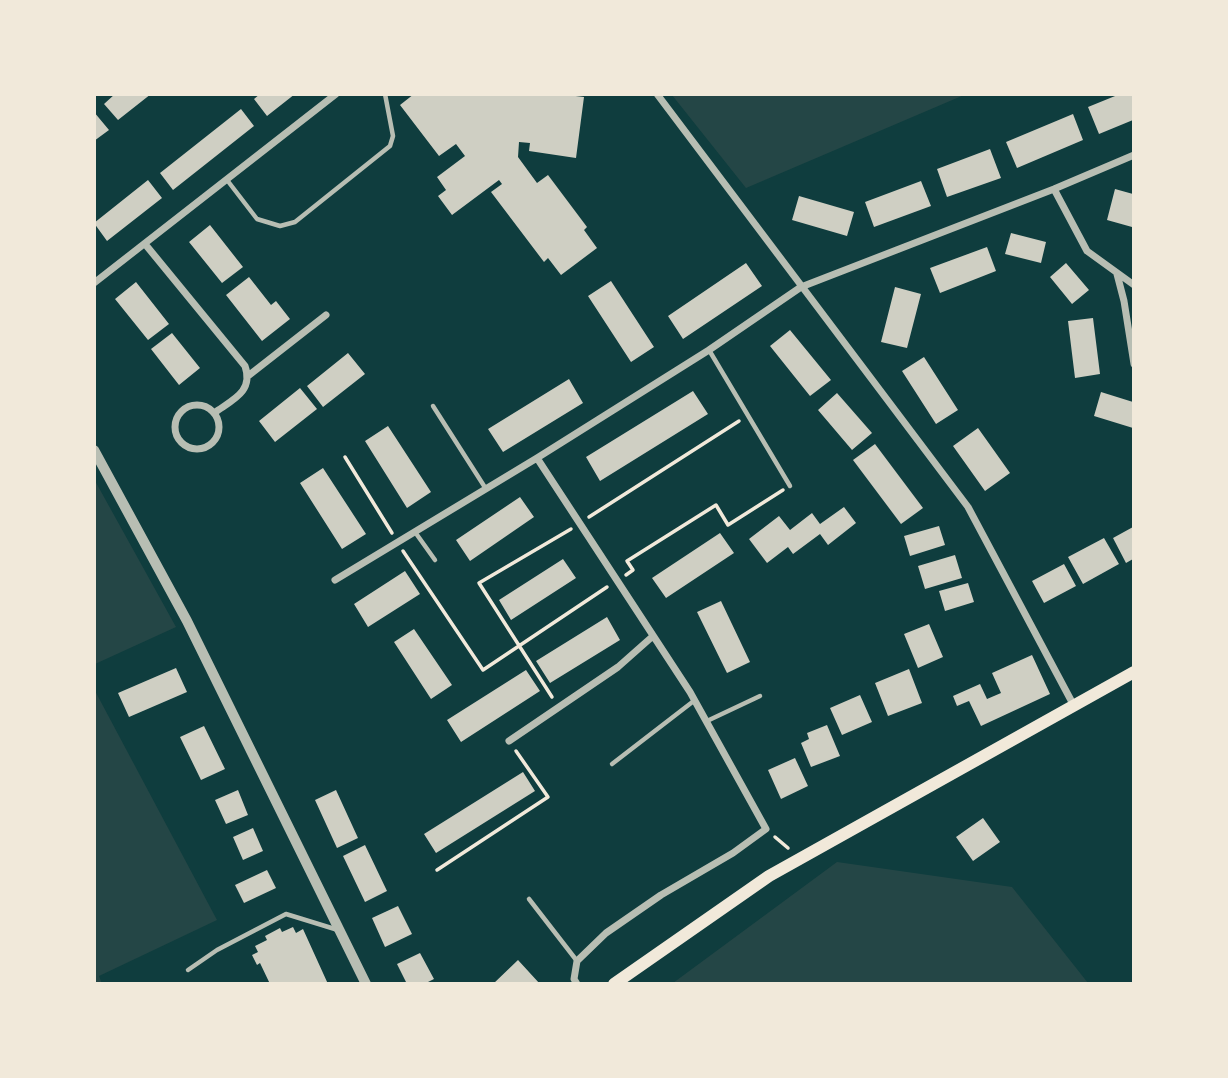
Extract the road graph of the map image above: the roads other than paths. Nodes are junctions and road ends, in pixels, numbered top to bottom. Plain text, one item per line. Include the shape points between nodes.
1 (336, 94) edge
2 (385, 94) edge
3 (657, 94) edge
4 (1133, 155) edge
5 (227, 180) junction
6 (1054, 189) junction
7 (145, 244) junction
8 (1117, 273) junction
9 (94, 283) edge
10 (1133, 285) edge
11 (802, 287) junction
12 (326, 315) dead end
13 (709, 350) junction
14 (1133, 364) edge
15 (248, 376) junction
16 (433, 405) dead end
17 (214, 413) junction
18 (94, 450) edge
19 (537, 458) junction
20 (790, 485) road end
21 (486, 489) junction
22 (415, 532) junction
23 (435, 560) dead end
24 (335, 580) dead end
25 (653, 636) junction
26 (1133, 673) edge
27 (760, 696) dead end
28 (695, 700) junction
29 (1073, 704) junction
30 (706, 721) junction
31 (509, 741) road end
32 (612, 764) dead end
33 (529, 899) dead end
34 (338, 930) junction
35 (577, 961) junction
36 (188, 970) dead end
37 (366, 984) edge
38 (578, 984) edge
39 (614, 984) edge

1 - 5 street
2 - 5 lane via 393,136 390,146 295,222 280,226 257,219
3 - 11 street
4 - 6 street
5 - 7 street
6 - 8 street via 1087,251
6 - 11 street
7 - 9 street
7 - 15 street
8 - 10 street
8 - 14 street
11 - 13 street
11 - 29 street via 968,507
12 - 15 street
13 - 19 street
13 - 20 lane
15 - 17 street via 244,391
16 - 21 lane
17 - 17 street via 219,428 213,443 198,449 183,444 175,430 179,414 201,405
18 - 34 street via 187,621
19 - 21 street
19 - 25 street
21 - 22 street
22 - 23 lane
22 - 24 street
25 - 28 street
25 - 31 street via 618,667
26 - 29 main road
27 - 30 lane
28 - 30 street
28 - 32 lane
29 - 39 main road via 769,876
30 - 35 street via 766,829 606,933
33 - 35 lane
34 - 36 lane via 286,914
34 - 37 street
35 - 38 street via 574,979

